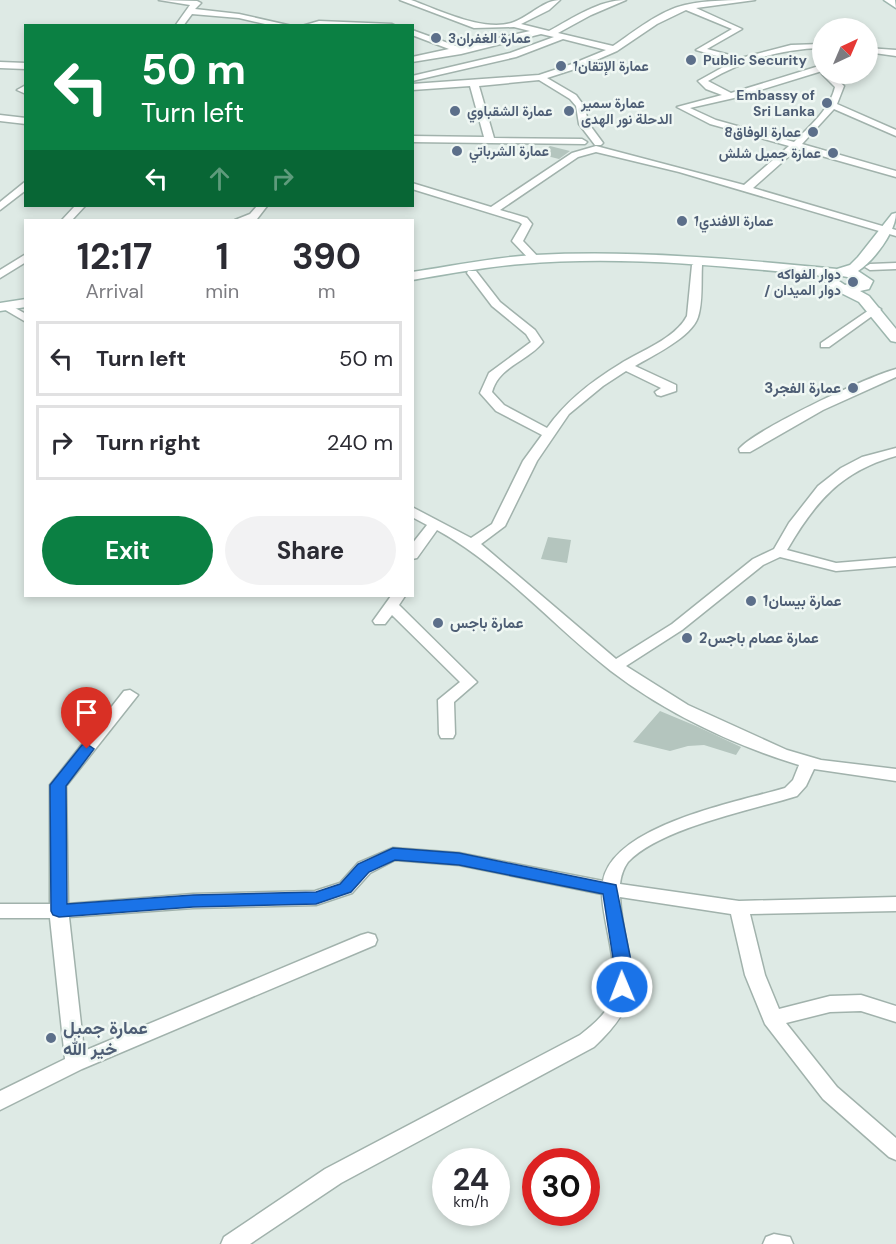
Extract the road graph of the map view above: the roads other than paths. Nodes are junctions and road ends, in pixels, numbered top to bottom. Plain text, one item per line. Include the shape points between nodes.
1 (163, 0) edge
2 (404, 0) edge
3 (556, 0) edge
4 (622, 0) edge
5 (676, 0) edge
6 (751, 0) edge
7 (889, 0) edge
8 (198, 1) edge
9 (896, 5) edge
10 (686, 7) junction
11 (190, 11) junction
12 (180, 24) edge
13 (270, 24) edge
14 (312, 24) edge
15 (356, 24) edge
16 (514, 24) junction
17 (538, 32) junction
18 (414, 33) edge
19 (550, 34) junction
20 (563, 36) junction
21 (812, 46) edge
22 (796, 47) junction
23 (615, 49) junction
24 (461, 51) junction
25 (878, 51) edge
26 (896, 53) edge
27 (804, 54) dead end
28 (414, 60) edge
29 (742, 61) junction
30 (0, 65) edge
31 (24, 66) edge
32 (812, 74) edge
33 (540, 77) junction
34 (414, 79) edge
35 (474, 84) junction
36 (838, 84) edge
37 (414, 87) edge
38 (731, 96) junction
39 (833, 105) junction
40 (0, 118) edge
41 (24, 121) edge
42 (896, 133) edge
43 (414, 139) edge
44 (490, 141) junction
45 (582, 144) junction
46 (795, 144) junction
47 (597, 146) junction
48 (896, 174) edge
49 (24, 186) edge
50 (414, 187) edge
51 (746, 189) junction
52 (0, 207) edge
53 (79, 207) edge
54 (262, 207) edge
55 (492, 211) junction
56 (896, 217) edge
57 (68, 219) edge
58 (245, 219) edge
59 (893, 233) edge
60 (881, 254) junction
61 (24, 258) edge
62 (535, 259) junction
63 (697, 265) junction
64 (896, 265) edge
65 (472, 273) junction
66 (0, 275) edge
67 (414, 276) edge
68 (867, 276) junction
69 (839, 280) junction
70 (414, 282) edge
71 (24, 298) edge
72 (24, 303) edge
73 (2, 304) edge
74 (875, 309) junction
75 (24, 318) edge
76 (896, 320) edge
77 (896, 338) edge
78 (825, 345) dead end
79 (624, 366) junction
80 (896, 373) edge
81 (661, 392) dead end
82 (549, 434) junction
83 (745, 449) dead end
84 (896, 452) edge
85 (414, 512) edge
86 (434, 524) junction
87 (472, 544) junction
88 (414, 552) edge
89 (779, 552) junction
90 (896, 562) edge
91 (395, 600) edge
92 (380, 621) dead end
93 (615, 666) junction
94 (130, 695) dead end
95 (447, 734) dead end
96 (808, 762) junction
97 (896, 775) edge
98 (610, 889) junction
99 (896, 904) edge
100 (739, 908) junction
101 (0, 911) edge
102 (59, 911) junction
103 (368, 939) dead end
104 (896, 1014) edge
105 (772, 1019) junction
106 (75, 1063) junction
107 (0, 1101) edge
108 (896, 1151) edge
109 (232, 1244) edge
110 (774, 1244) edge
111 (782, 1244) edge

1 - 8 street
2 - 16 street via 478,27
3 - 16 street
4 - 19 street
5 - 10 street
6 - 10 street
7 - 9 main road
8 - 11 street
10 - 23 street via 654,22
10 - 29 street via 738,29 700,50
11 - 12 street
11 - 13 street
14 - 15 street
16 - 17 street
17 - 19 street
17 - 24 street
18 - 24 street
19 - 20 street
20 - 23 street
20 - 34 street via 513,55
21 - 22 street
22 - 27 street
22 - 29 street
23 - 33 street
24 - 28 street
25 - 26 street
29 - 38 street via 702,81
30 - 31 street
32 - 38 street
33 - 35 street
33 - 45 street via 573,97 580,106 584,124
35 - 37 street
35 - 44 street
36 - 39 street via 840,92
38 - 46 street via 681,107 713,122
39 - 42 street
39 - 46 street
40 - 41 street
43 - 44 street
44 - 45 street
45 - 47 street
45 - 47 street
45 - 55 street
46 - 48 street
46 - 51 street
47 - 51 street
49 - 52 street
50 - 55 street
51 - 59 street
53 - 57 street
54 - 58 street via 255,217
55 - 62 street via 527,224 517,241
56 - 59 main road
59 - 60 main road
59 - 69 main road
60 - 64 street
60 - 68 main road
61 - 66 street
62 - 67 main road
62 - 69 main road via 674,258
63 - 65 main road via 549,264
63 - 69 main road
63 - 79 street via 689,324
64 - 68 street
65 - 70 main road
65 - 82 street via 496,304 531,332 537,342 530,351 496,370 486,393 500,408
68 - 69 main road via 856,289
68 - 76 main road
69 - 74 main road
71 - 73 main road
72 - 73 main road
73 - 75 street
74 - 77 main road
74 - 78 street
79 - 81 street via 672,388
79 - 82 street via 565,411
80 - 83 street via 821,404
82 - 87 street via 530,461 498,526
84 - 89 street via 867,460 823,489
85 - 86 street
86 - 87 street
86 - 88 street
87 - 93 street
89 - 90 street via 836,567
89 - 93 street via 758,562 677,627
91 - 92 street
91 - 95 street via 470,682 446,700
93 - 96 street via 646,690 707,722
94 - 102 street via 58,785
96 - 97 street
96 - 98 street via 799,786 791,792 667,831 645,842 621,859 612,872
98 - 100 street
98 - 102 street via 459,859 393,854 364,868 346,888 316,898 193,901
98 - 109 street via 624,971 620,1002 610,1019 587,1041 333,1176
99 - 100 street
100 - 105 street via 755,975
101 - 102 street
102 - 106 street
103 - 106 street
104 - 105 street via 861,1003 830,1004
105 - 108 street via 830,1093
106 - 107 street
110 - 111 street

